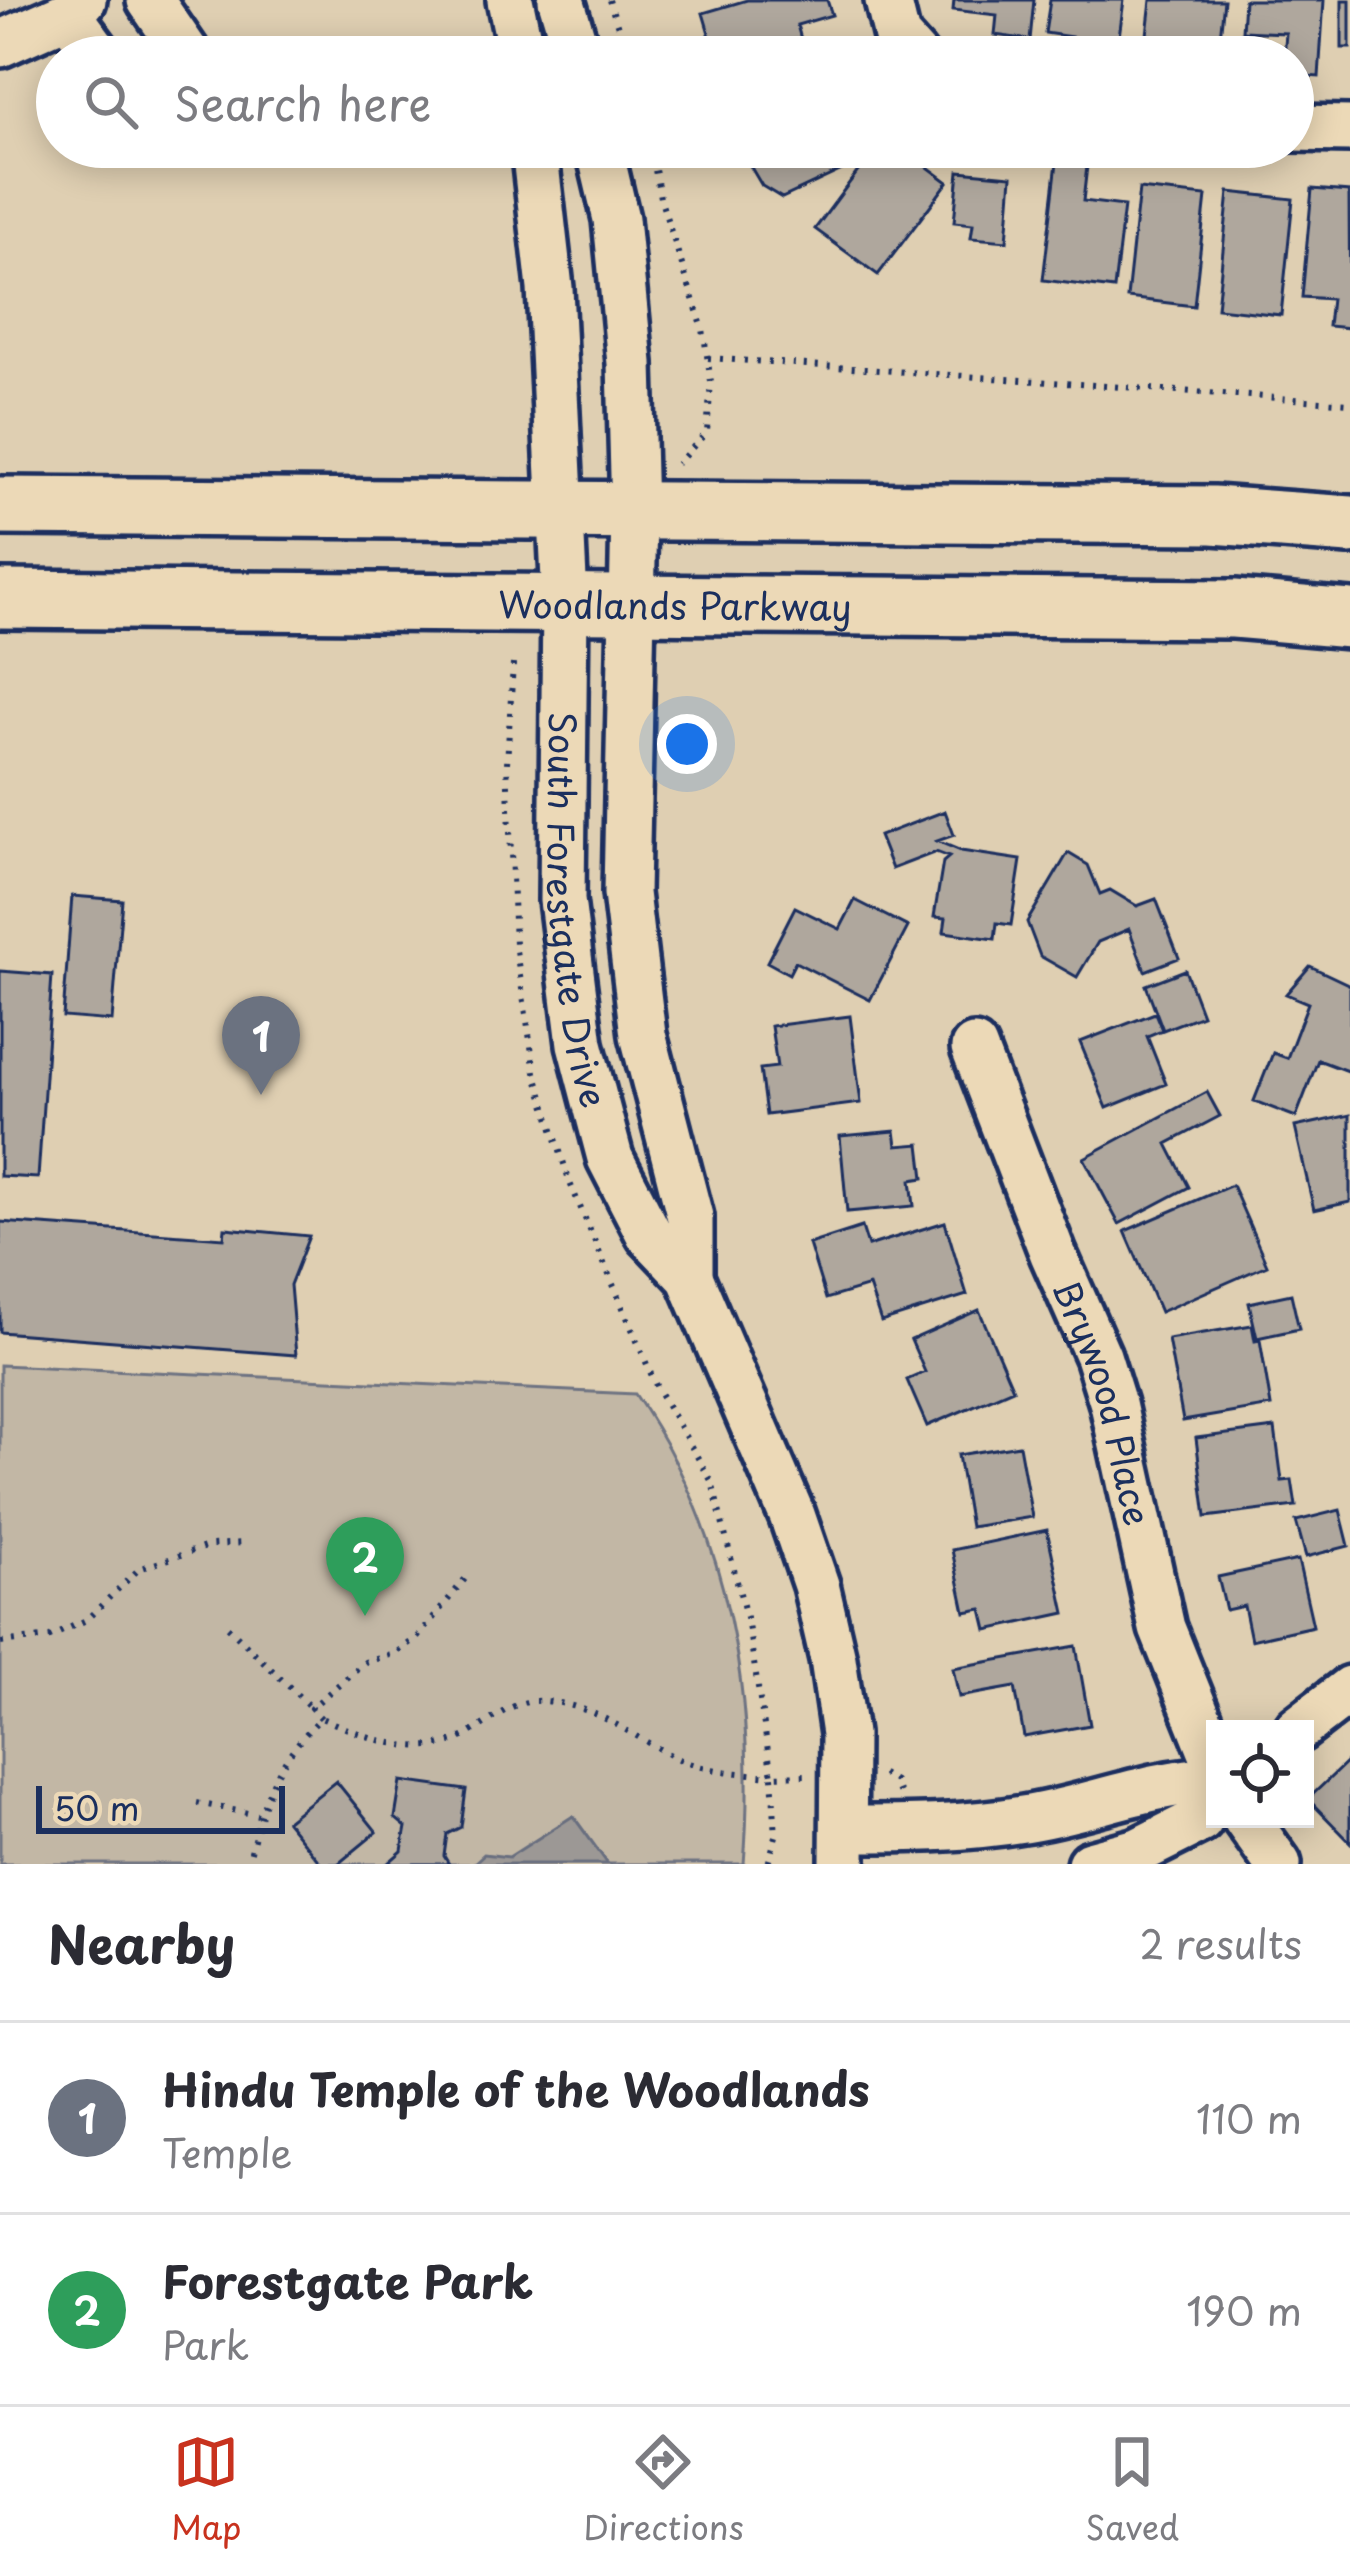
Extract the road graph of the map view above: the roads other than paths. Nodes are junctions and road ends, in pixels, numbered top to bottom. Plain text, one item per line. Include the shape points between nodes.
1 (150, 0) edge
2 (510, 0) edge
3 (562, 0) edge
4 (888, 0) edge
5 (75, 7) edge
6 (90, 36) edge
7 (174, 36) edge
8 (518, 36) edge
9 (572, 36) edge
10 (897, 36) edge
11 (0, 44) edge
12 (1314, 129) edge
13 (1350, 130) edge
14 (536, 168) edge
15 (604, 168) edge
16 (0, 506) edge
17 (561, 513) junction
18 (634, 513) junction
19 (1350, 525) edge
20 (0, 599) edge
21 (565, 601) junction
22 (632, 602) junction
23 (1350, 619) edge
24 (974, 1048) dead end
25 (690, 1277) junction
26 (1350, 1690) edge
27 (1310, 1720) edge
28 (1206, 1738) edge
29 (1206, 1780) edge
30 (1206, 1810) edge
31 (1252, 1828) edge
32 (844, 1846) edge
33 (1090, 1864) edge
34 (1278, 1864) edge

1 - 7 street
2 - 8 street
3 - 9 street
4 - 10 street
5 - 6 street
5 - 11 street
12 - 13 street
14 - 17 street, South Forestgate Drive
15 - 18 street, South Forestgate Drive via 628,342
16 - 17 main road
17 - 18 main road
17 - 21 street, South Forestgate Drive
18 - 19 main road via 1213,515
18 - 22 street, South Forestgate Drive
20 - 21 main road, Woodlands Parkway
21 - 22 main road, Woodlands Parkway
21 - 25 street, South Forestgate Drive via 562,900 580,1044 610,1158 649,1234
22 - 23 main road, Woodlands Parkway via 1234,609
22 - 25 street, South Forestgate Drive via 626,893 643,1034 690,1217
24 - 28 street, Brywood Place via 1098,1356 1162,1628
25 - 32 street, South Forestgate Drive via 816,1585 844,1734
26 - 27 street
29 - 32 street
30 - 33 street via 1138,1851
31 - 34 street

